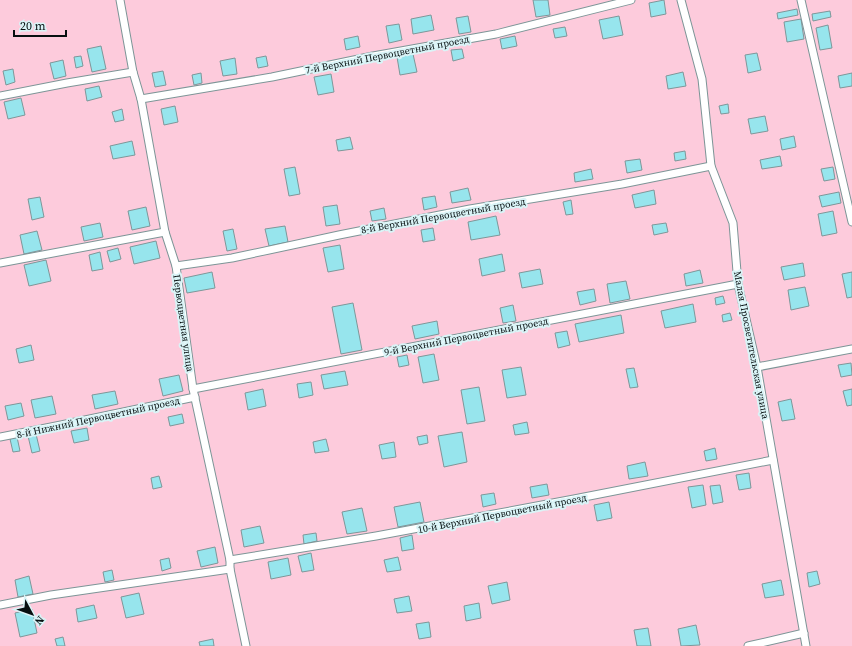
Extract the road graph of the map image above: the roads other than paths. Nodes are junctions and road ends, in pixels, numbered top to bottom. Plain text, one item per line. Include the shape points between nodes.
1 (120, 0) edge
2 (631, 0) edge
3 (681, 0) edge
4 (801, 0) edge
5 (133, 72) junction
6 (0, 96) edge
7 (141, 99) junction
8 (711, 166) junction
9 (852, 222) edge
10 (165, 232) junction
11 (0, 263) edge
12 (176, 266) junction
13 (738, 284) junction
14 (852, 349) edge
15 (757, 367) junction
16 (194, 389) junction
17 (195, 397) junction
18 (0, 437) edge
19 (773, 460) junction
20 (230, 560) junction
21 (230, 569) junction
22 (0, 605) edge
23 (804, 633) junction
24 (246, 646) edge
25 (748, 646) edge
26 (806, 646) edge

1 - 5 lane, Первоцветная улица
2 - 7 lane, 7-й Верхний Первоцветный проезд via 496,34
3 - 8 lane, Малая Просветительская улица via 702,79
4 - 9 lane
5 - 6 lane
5 - 7 lane, Первоцветная улица
7 - 10 lane, Первоцветная улица
8 - 12 lane, 8-й Верхний Первоцветный проезд via 622,184 470,209 232,258
8 - 13 lane, Малая Просветительская улица via 733,223
10 - 11 lane
10 - 12 lane, Первоцветная улица
12 - 16 lane, Первоцветная улица
13 - 15 lane, Малая Просветительская улица
13 - 16 lane, 9-й Верхний Первоцветный проезд
14 - 15 lane
15 - 19 lane, Малая Просветительская улица
16 - 17 lane, Первоцветная улица
17 - 18 lane, 8-й Нижний Первоцветный проезд
17 - 20 lane, Первоцветная улица
19 - 20 lane, 10-й Верхний Первоцветный проезд via 376,536
19 - 23 lane, Малая Просветительская улица
20 - 21 lane, Первоцветная улица
21 - 22 lane
21 - 24 lane, Первоцветная улица
23 - 25 lane
23 - 26 lane, Малая Просветительская улица

